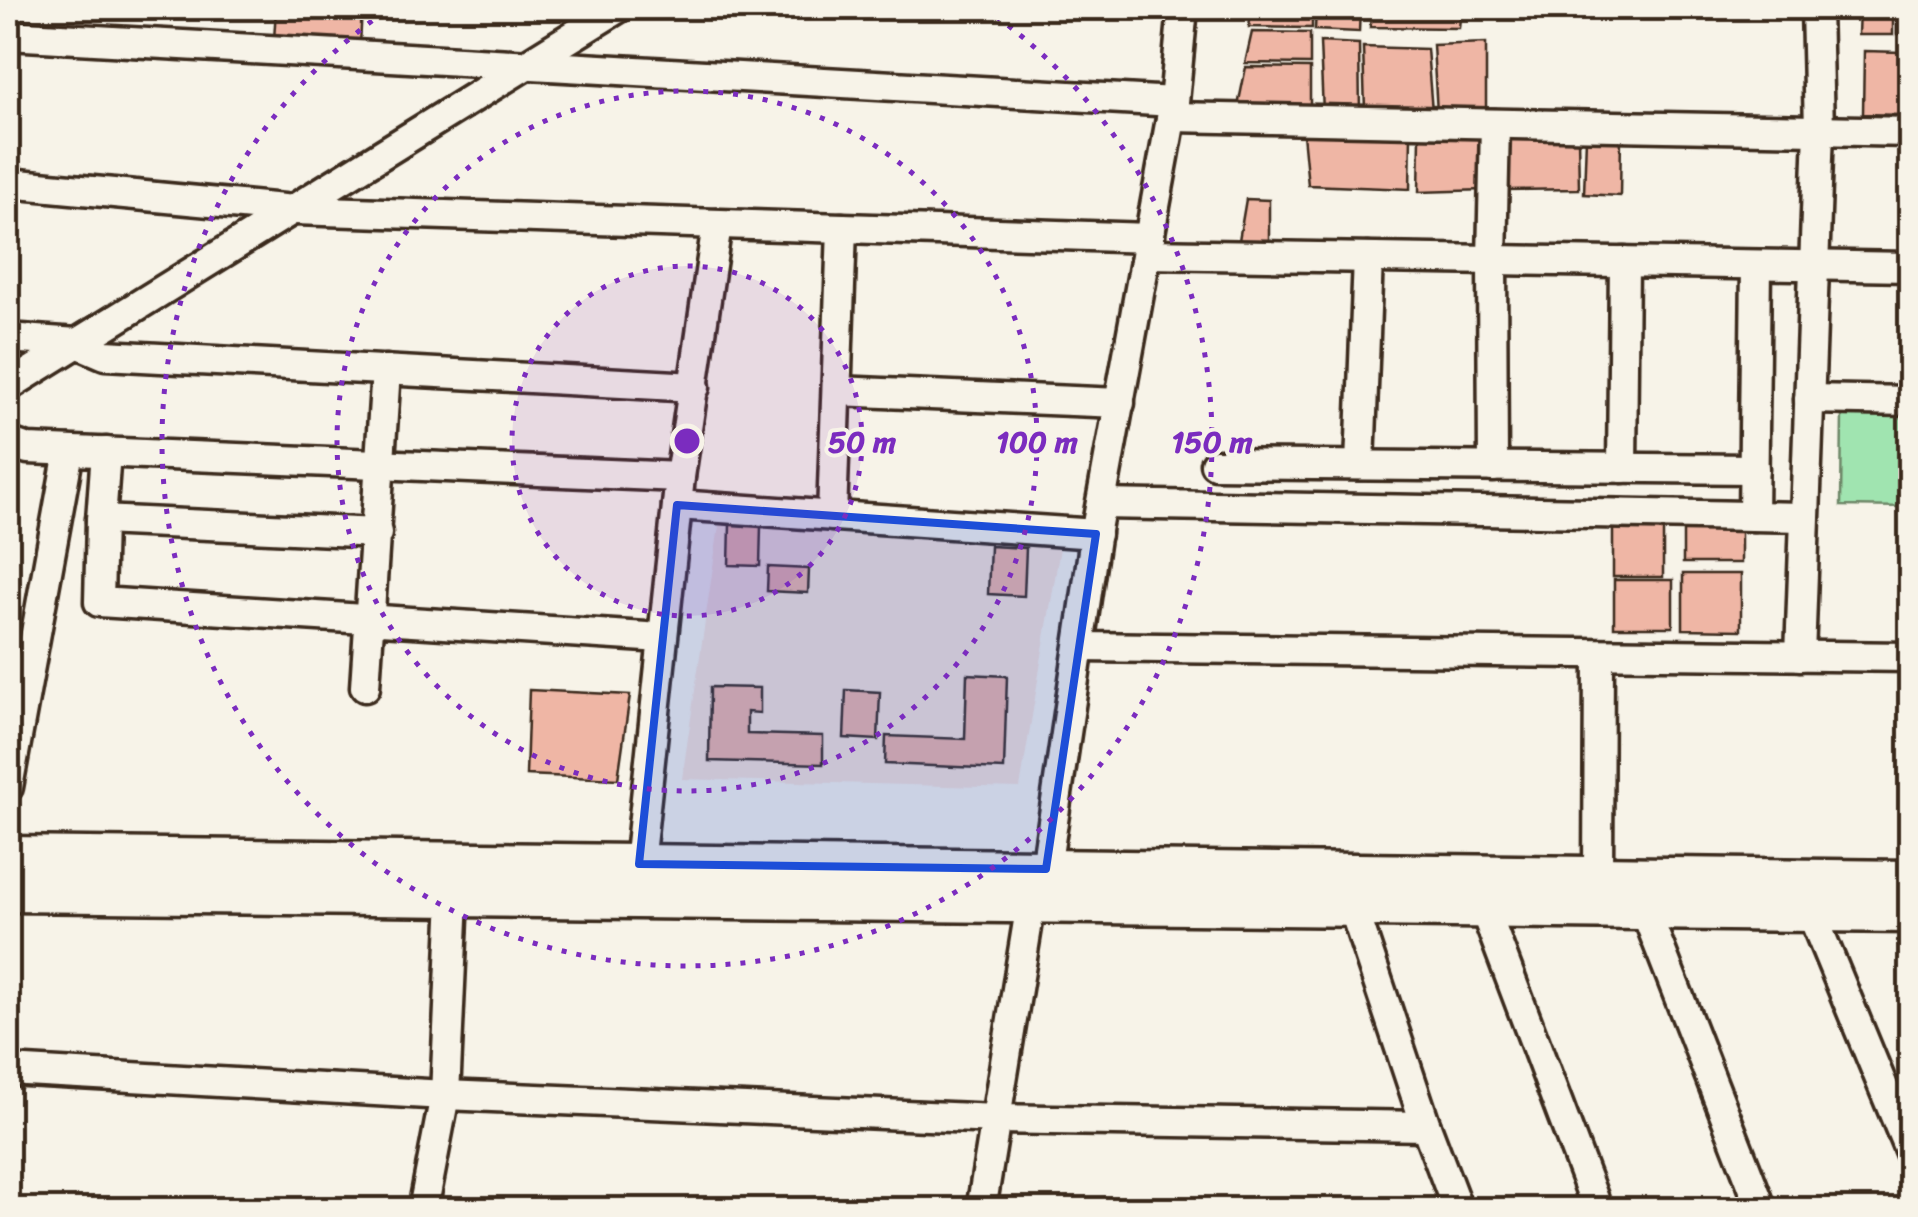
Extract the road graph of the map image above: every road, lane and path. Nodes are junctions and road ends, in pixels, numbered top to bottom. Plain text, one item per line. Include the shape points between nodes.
1 (618, 8) edge
2 (1183, 8) edge
3 (1816, 8) edge
4 (8, 35) edge
5 (525, 64) junction
6 (1173, 110) junction
7 (1496, 124) junction
8 (1819, 130) junction
9 (1910, 132) edge
10 (8, 182) edge
11 (294, 210) junction
12 (717, 224) junction
13 (842, 228) junction
14 (1148, 246) junction
15 (1368, 258) junction
16 (1492, 260) junction
17 (1624, 262) junction
18 (1756, 265) junction
19 (1812, 266) junction
20 (1910, 267) edge
21 (8, 338) edge
22 (78, 344) junction
23 (386, 370) junction
24 (8, 386) edge
25 (694, 387) junction
26 (837, 391) junction
27 (1809, 399) junction
28 (1910, 400) edge
29 (1120, 402) junction
30 (8, 442) edge
31 (69, 451) junction
32 (106, 452) junction
33 (381, 464) junction
34 (1215, 464) dead end
35 (1360, 465) junction
36 (1494, 467) junction
37 (1622, 468) junction
38 (1754, 469) junction
39 (678, 491) junction
40 (1101, 504) junction
41 (832, 516) junction
42 (1754, 516) junction
43 (1804, 517) junction
44 (101, 520) junction
45 (376, 533) junction
46 (1096, 534) junction
47 (371, 619) junction
48 (662, 638) junction
49 (1080, 647) junction
50 (1599, 654) junction
51 (1800, 656) junction
52 (1910, 657) edge
53 (365, 687) dead end
54 (8, 788) edge
55 (8, 856) edge
56 (640, 864) junction
57 (1598, 876) junction
58 (1910, 880) edge
59 (1039, 886) junction
60 (8, 892) edge
61 (454, 897) junction
62 (1352, 907) junction
63 (1484, 908) junction
64 (1645, 910) junction
65 (1811, 912) junction
66 (1910, 913) edge
67 (8, 1070) edge
68 (445, 1095) junction
69 (996, 1119) junction
70 (1426, 1126) junction
71 (1910, 1152) edge
72 (423, 1210) edge
73 (980, 1210) edge
74 (1458, 1210) edge
75 (1598, 1210) edge
76 (1762, 1210) edge

1 - 5 street
2 - 6 street
3 - 8 street
4 - 5 street
5 - 6 street
5 - 11 street
6 - 7 street
6 - 14 street
7 - 8 street
7 - 16 street
8 - 9 street
8 - 19 street
10 - 11 street
11 - 12 street
11 - 22 street
12 - 13 street
12 - 25 street
13 - 14 street
13 - 26 street
14 - 15 street
14 - 29 street
15 - 16 street
15 - 35 street
16 - 17 street
16 - 36 street
17 - 18 street
17 - 37 street
18 - 19 street
18 - 38 street
19 - 20 street
19 - 27 street
21 - 22 street
22 - 23 street via 106,355
22 - 24 street
23 - 25 street
23 - 33 street
25 - 39 street
26 - 29 street
26 - 41 street
27 - 28 street
27 - 43 street
29 - 40 street
30 - 31 street
31 - 32 street
31 - 54 street
32 - 33 street
32 - 44 street
33 - 39 street
33 - 45 street
34 - 35 street
35 - 36 street
36 - 37 street
37 - 38 street
38 - 42 street
39 - 41 street
39 - 48 street
40 - 42 street
40 - 46 street
41 - 46 street
42 - 43 street
43 - 51 street
44 - 45 street
44 - 47 street via 99,602
45 - 47 street
46 - 49 street
47 - 48 street
47 - 53 street
48 - 56 street
49 - 50 street
49 - 59 street
50 - 51 street
50 - 57 street
51 - 52 street
55 - 56 main road
56 - 59 main road
57 - 58 main road
57 - 59 main road
59 - 61 main road
59 - 62 main road
59 - 69 street
60 - 61 main road
61 - 68 street
62 - 63 main road
62 - 70 street
63 - 64 main road
63 - 75 street
64 - 65 main road
64 - 76 street
65 - 66 main road
65 - 71 street
67 - 68 street
68 - 69 street
68 - 72 street
69 - 70 street
69 - 73 street
70 - 74 street

